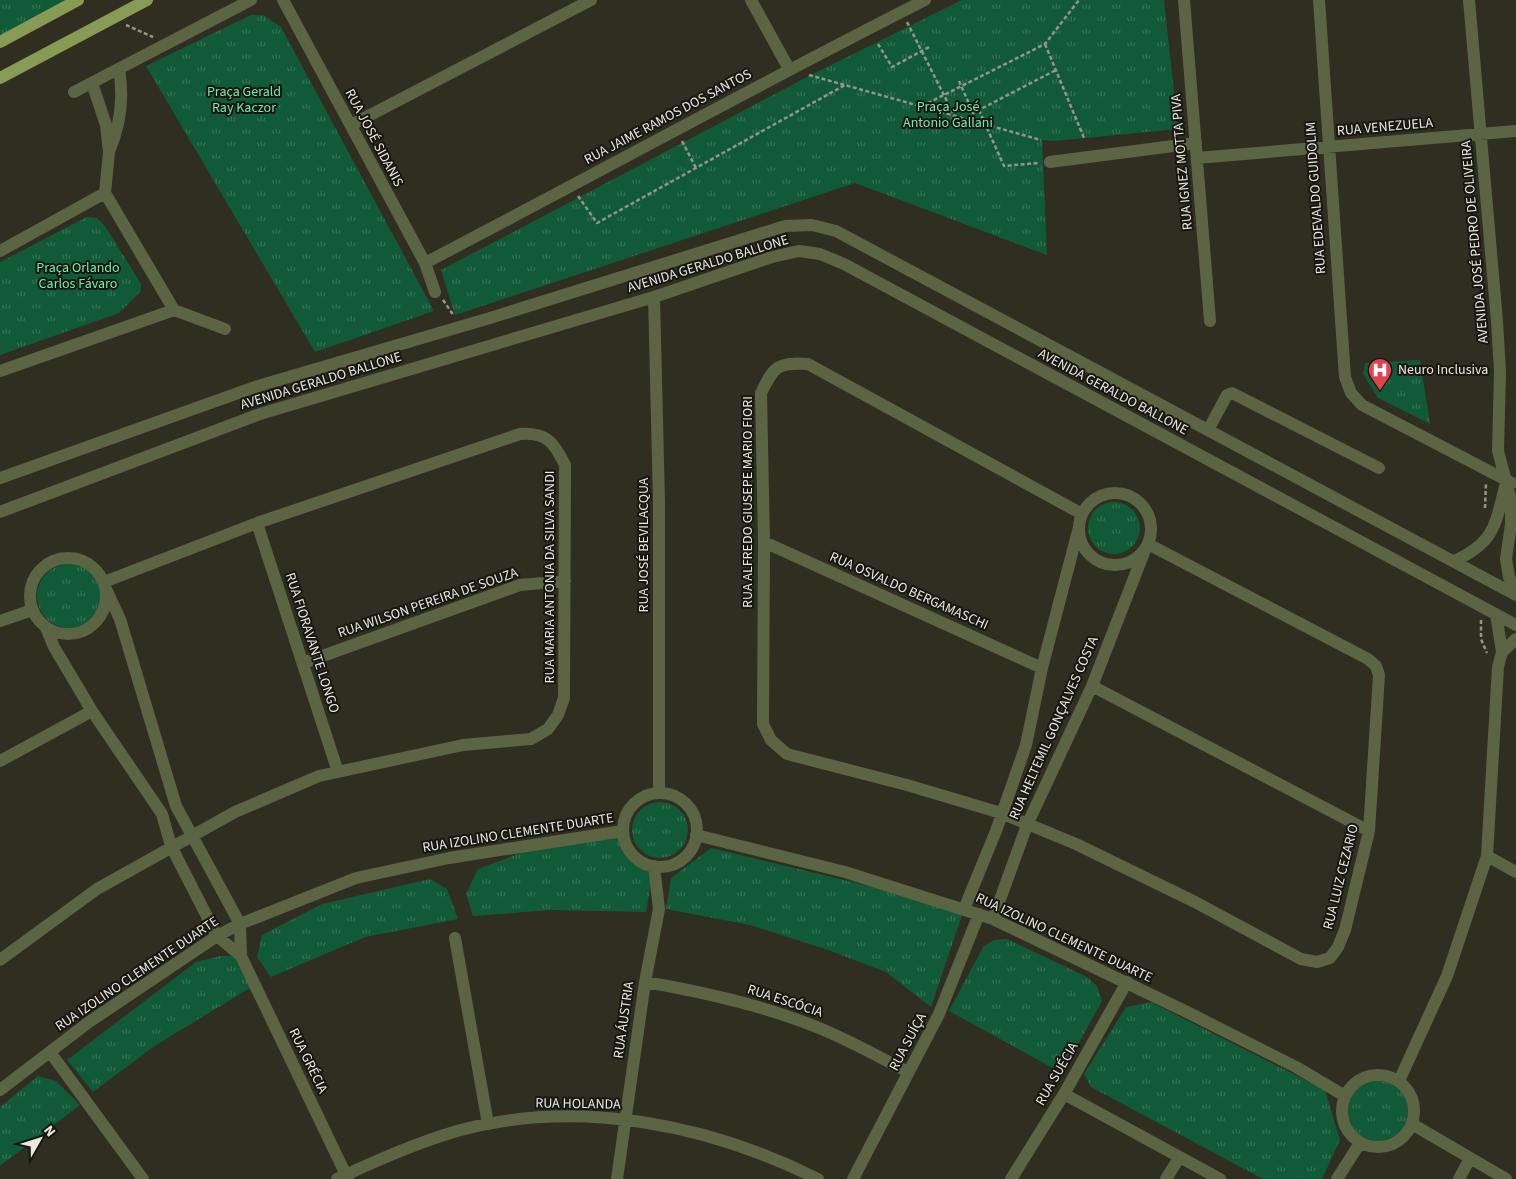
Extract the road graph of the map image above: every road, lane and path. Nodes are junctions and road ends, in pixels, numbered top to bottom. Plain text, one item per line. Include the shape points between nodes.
1 (78, 0) edge
2 (147, 0) edge
3 (251, 0) edge
4 (283, 0) edge
5 (591, 0) edge
6 (751, 0) edge
7 (925, 0) edge
8 (1079, 0) edge
9 (1184, 0) edge
10 (1319, 0) edge
11 (1469, 0) edge
12 (901, 12) junction
13 (113, 18) junction
14 (0, 42) edge
15 (168, 44) junction
16 (878, 44) dead end
17 (1045, 44) junction
18 (931, 46) dead end
19 (922, 51) junction
20 (119, 69) junction
21 (789, 69) junction
22 (1056, 70) junction
23 (0, 78) edge
24 (959, 81) dead end
25 (92, 83) junction
26 (845, 85) junction
27 (962, 88) junction
28 (74, 92) dead end
29 (946, 96) junction
30 (922, 106) junction
31 (979, 110) junction
32 (954, 116) junction
33 (986, 124) junction
34 (350, 125) junction
35 (676, 131) junction
36 (1516, 131) edge
37 (1481, 134) junction
38 (1084, 138) dead end
39 (1041, 140) dead end
40 (1196, 144) junction
41 (1327, 147) junction
42 (109, 152) junction
43 (1197, 158) junction
44 (1050, 162) joint
45 (696, 168) junction
46 (571, 186) junction
47 (105, 193) junction
48 (0, 252) edge
49 (425, 262) junction
50 (435, 292) joint
51 (654, 297) junction
52 (174, 310) junction
53 (1210, 321) dead end
54 (459, 327) junction
55 (225, 329) dead end
56 (0, 371) edge
57 (1208, 430) junction
58 (1379, 468) dead end
59 (0, 478) edge
60 (1511, 483) edge
61 (0, 512) edge
62 (1080, 520) junction
63 (256, 523) junction
64 (1516, 529) edge
65 (764, 542) junction
66 (1147, 547) junction
67 (1506, 548) junction
68 (1454, 561) junction
69 (565, 581) junction
70 (105, 585) junction
71 (1516, 594) edge
72 (32, 610) junction
73 (1496, 614) junction
74 (0, 621) edge
75 (1516, 625) edge
76 (46, 628) junction
77 (1516, 639) edge
78 (1502, 652) junction
79 (303, 663) junction
80 (1042, 668) junction
81 (1092, 686) junction
82 (92, 711) junction
83 (0, 761) edge
84 (338, 772) junction
85 (660, 792) junction
86 (1001, 813) junction
87 (1027, 825) junction
88 (623, 831) junction
89 (1369, 831) junction
90 (192, 835) junction
91 (696, 835) junction
92 (171, 846) junction
93 (1487, 856) junction
94 (654, 866) junction
95 (1516, 872) edge
96 (964, 909) junction
97 (979, 914) junction
98 (993, 919) junction
99 (240, 924) junction
100 (217, 936) junction
101 (455, 938) dead end
102 (241, 956) junction
103 (0, 960) edge
104 (645, 982) junction
105 (1127, 982) junction
106 (50, 1052) junction
107 (908, 1072) junction
108 (1399, 1081) junction
109 (0, 1090) edge
110 (1064, 1094) junction
111 (1345, 1096) junction
112 (626, 1120) junction
113 (488, 1124) junction
114 (1412, 1124) junction
115 (1360, 1142) junction
116 (1179, 1158) junction
117 (1470, 1158) junction
118 (344, 1178) edge
119 (143, 1179) edge
120 (617, 1179) edge
121 (818, 1179) edge
122 (854, 1179) edge
123 (1012, 1179) edge
124 (1166, 1179) edge
125 (1220, 1179) edge
126 (1336, 1179) edge
127 (1459, 1179) edge
128 (1506, 1179) edge

1 - 14 main road
2 - 13 main road
3 - 15 street
4 - 34 street, RUA JOSÉ SIDANIS
5 - 34 street
6 - 21 street
7 - 12 street, RUA JAIME RAMOS DOS SANTOS
8 - 17 path
9 - 40 street, RUA IGNEZ MOTTA PIVA
10 - 41 street, RUA EDEVALDO GUIDOLIM
11 - 37 street, AVENIDA JOSÉ PEDRO DE OLIVEIRA
12 - 19 path
12 - 21 street, RUA JAIME RAMOS DOS SANTOS
13 - 15 path
13 - 23 main road
15 - 20 street
16 - 19 path via 892,67
17 - 22 path
17 - 27 path
18 - 19 path
19 - 29 path
20 - 25 street
20 - 42 street via 118,131
21 - 26 path
21 - 35 street, RUA JAIME RAMOS DOS SANTOS
22 - 31 path
22 - 38 path
24 - 27 path
25 - 28 street
25 - 42 street via 106,126
26 - 30 path
26 - 45 path
27 - 29 path
27 - 31 path via 973,113
29 - 30 path
29 - 32 path
30 - 32 path
31 - 33 path
32 - 33 path
33 - 39 path
33 - 44 path via 1004,166
34 - 49 street, RUA JOSÉ SIDANIS
35 - 45 path
35 - 46 street, RUA JAIME RAMOS DOS SANTOS
36 - 37 street, RUA VENEZUELA
37 - 41 street, RUA VENEZUELA
37 - 60 street, AVENIDA JOSÉ PEDRO DE OLIVEIRA via 1500,371 1498,451
40 - 43 street, RUA IGNEZ MOTTA PIVA
40 - 44 street
41 - 43 street, RUA VENEZUELA
41 - 60 street, RUA EDEVALDO GUIDOLIM via 1345,377 1351,393 1376,414
42 - 47 street
43 - 53 street, RUA IGNEZ MOTTA PIVA
45 - 46 path via 597,222
46 - 49 street, RUA JAIME RAMOS DOS SANTOS
47 - 48 street
47 - 52 street
49 - 50 street, RUA JOSÉ SIDANIS
50 - 54 path via 460,322
51 - 61 street, AVENIDA GERALDO BALLONE via 260,414
51 - 73 street, AVENIDA GERALDO BALLONE via 772,257 799,252 820,254
51 - 85 street, RUA JOSÉ BEVILACQUA via 659,502
52 - 55 street
52 - 56 street
54 - 57 street, AVENIDA GERALDO BALLONE via 785,226 812,225 836,231
54 - 59 street, AVENIDA GERALDO BALLONE via 258,386
57 - 58 street via 1227,395 1232,393
57 - 68 street, AVENIDA GERALDO BALLONE
60 - 67 street, AVENIDA JOSÉ PEDRO DE OLIVEIRA via 1512,512
60 - 68 street via 1494,530 1483,544
62 - 65 street, RUA ALFREDO GIUSEPE MARIO FIORI via 808,364 787,362 770,374 762,392
62 - 66 street via 1080,538 1085,549 1103,564 1127,564
62 - 66 street via 1089,504 1099,496 1124,494 1135,499 1150,519
62 - 80 street, RUA HELTEMIL GONÇALVES COSTA
63 - 69 street, RUA MARIA ANTONIA DA SILVA SANDI via 520,434 534,433 547,439 566,465
63 - 70 street, RUA MARIA ANTONIA DA SILVA SANDI
63 - 79 street, RUA FIORAVANTE LONGO
64 - 67 street
65 - 80 street, RUA OSVALDO BERGAMASCHI
65 - 86 street, RUA ALFREDO GIUSEPE MARIO FIORI via 762,724 771,740 787,754
66 - 81 street, RUA HELTEMIL GONÇALVES COSTA
66 - 89 street, RUA LUIZ CEZARIO via 1376,666 1379,675
67 - 71 street, AVENIDA JOSÉ PEDRO DE OLIVEIRA via 1507,568
68 - 71 street, AVENIDA GERALDO BALLONE
69 - 79 street, RUA WILSON PEREIRA DE SOUZA via 520,584
69 - 84 street, RUA MARIA ANTONIA DA SILVA SANDI via 564,698 548,729 531,738 463,745
70 - 72 street via 89,564 78,559 54,560 44,566 34,581 30,598
70 - 76 street via 104,611 90,629 76,634 60,634
70 - 90 street via 120,619 176,806
72 - 74 street
72 - 76 street
73 - 75 street, AVENIDA GERALDO BALLONE
73 - 78 street
76 - 82 street
77 - 78 street
78 - 93 street via 1498,667
79 - 84 street, RUA FIORAVANTE LONGO
80 - 86 street, RUA HELTEMIL GONÇALVES COSTA via 1026,745
81 - 87 street, RUA HELTEMIL GONÇALVES COSTA
81 - 89 street
82 - 83 street
82 - 92 street via 162,814
84 - 90 street, RUA MARIA ANTONIA DA SILVA SANDI via 319,776 260,801
85 - 88 street via 633,804 627,812
85 - 91 street via 683,801 691,810 696,822
86 - 87 street, RUA LUIZ CEZARIO
86 - 96 street, RUA HELTEMIL GONÇALVES COSTA
87 - 89 street, RUA LUIZ CEZARIO via 1076,844 1195,902 1301,959 1317,962 1330,958 1342,938
87 - 98 street, RUA HELTEMIL GONÇALVES COSTA
88 - 94 street via 627,847 634,856
88 - 99 street, RUA IZOLINO CLEMENTE DUARTE via 449,858 356,878
90 - 92 street, RUA MARIA ANTONIA DA SILVA SANDI
90 - 99 street
91 - 94 street via 693,846 682,859 666,866
91 - 96 street, RUA IZOLINO CLEMENTE DUARTE via 845,872
92 - 100 street
92 - 103 street, RUA MARIA ANTONIA DA SILVA SANDI via 97,889
93 - 95 street
93 - 108 street via 1447,976
94 - 104 street, RUA ÁUSTRIA via 659,909
96 - 97 street, RUA IZOLINO CLEMENTE DUARTE
97 - 98 street, RUA IZOLINO CLEMENTE DUARTE
97 - 107 street, RUA SUÍÇA via 939,1014
98 - 105 street, RUA IZOLINO CLEMENTE DUARTE
99 - 100 street, RUA IZOLINO CLEMENTE DUARTE
99 - 102 street, RUA GRÉCIA
100 - 102 street, RUA GRÉCIA
100 - 106 street, RUA IZOLINO CLEMENTE DUARTE
101 - 113 street
102 - 118 street, RUA GRÉCIA
104 - 107 street, RUA ESCÓCIA via 763,1008 820,1028
104 - 112 street, RUA ÁUSTRIA
105 - 110 street, RUA SUÉCIA
105 - 111 street, RUA IZOLINO CLEMENTE DUARTE via 1296,1067
106 - 109 street, RUA IZOLINO CLEMENTE DUARTE
106 - 119 street
107 - 122 street, RUA SUÍÇA
108 - 111 street via 1389,1076 1368,1076 1355,1083
108 - 114 street via 1413,1100
110 - 116 street
110 - 123 street, RUA SUÉCIA
111 - 115 street via 1342,1117 1345,1127
112 - 113 street, RUA HOLANDA via 536,1118
112 - 120 street, RUA ÁUSTRIA
112 - 121 street, RUA HOLANDA via 680,1128 727,1141
113 - 118 street, RUA HOLANDA via 456,1132
114 - 115 street via 1400,1141 1390,1145 1370,1147
114 - 117 street
115 - 126 street
116 - 124 street
116 - 125 street
117 - 127 street
117 - 128 street

